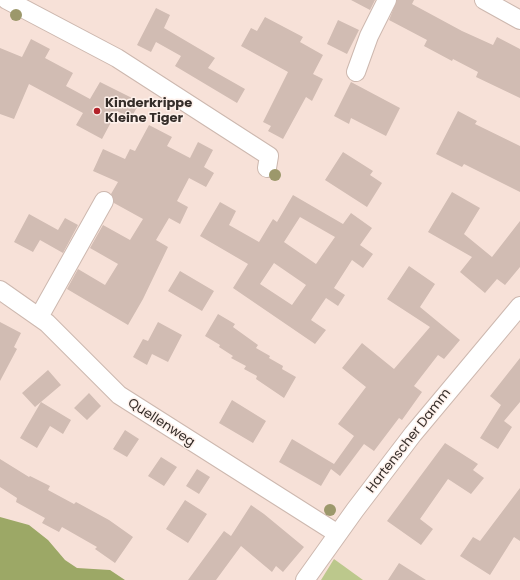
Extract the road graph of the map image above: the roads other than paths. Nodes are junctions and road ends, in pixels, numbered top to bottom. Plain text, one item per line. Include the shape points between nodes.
1 (6, 0) edge
2 (387, 0) edge
3 (484, 0) edge
4 (520, 20) edge
5 (356, 72) dead end
6 (267, 168) dead end
7 (104, 201) dead end
8 (0, 290) edge
9 (520, 306) edge
10 (39, 317) junction
11 (338, 534) junction
12 (305, 580) edge

1 - 6 street via 117,58 269,156
2 - 5 street via 369,36
3 - 4 street
7 - 10 street
8 - 10 street, Quellenweg
9 - 11 street, Hartenscher Damm via 413,434
10 - 11 street, Quellenweg via 119,396
11 - 12 street, Hartenscher Damm

